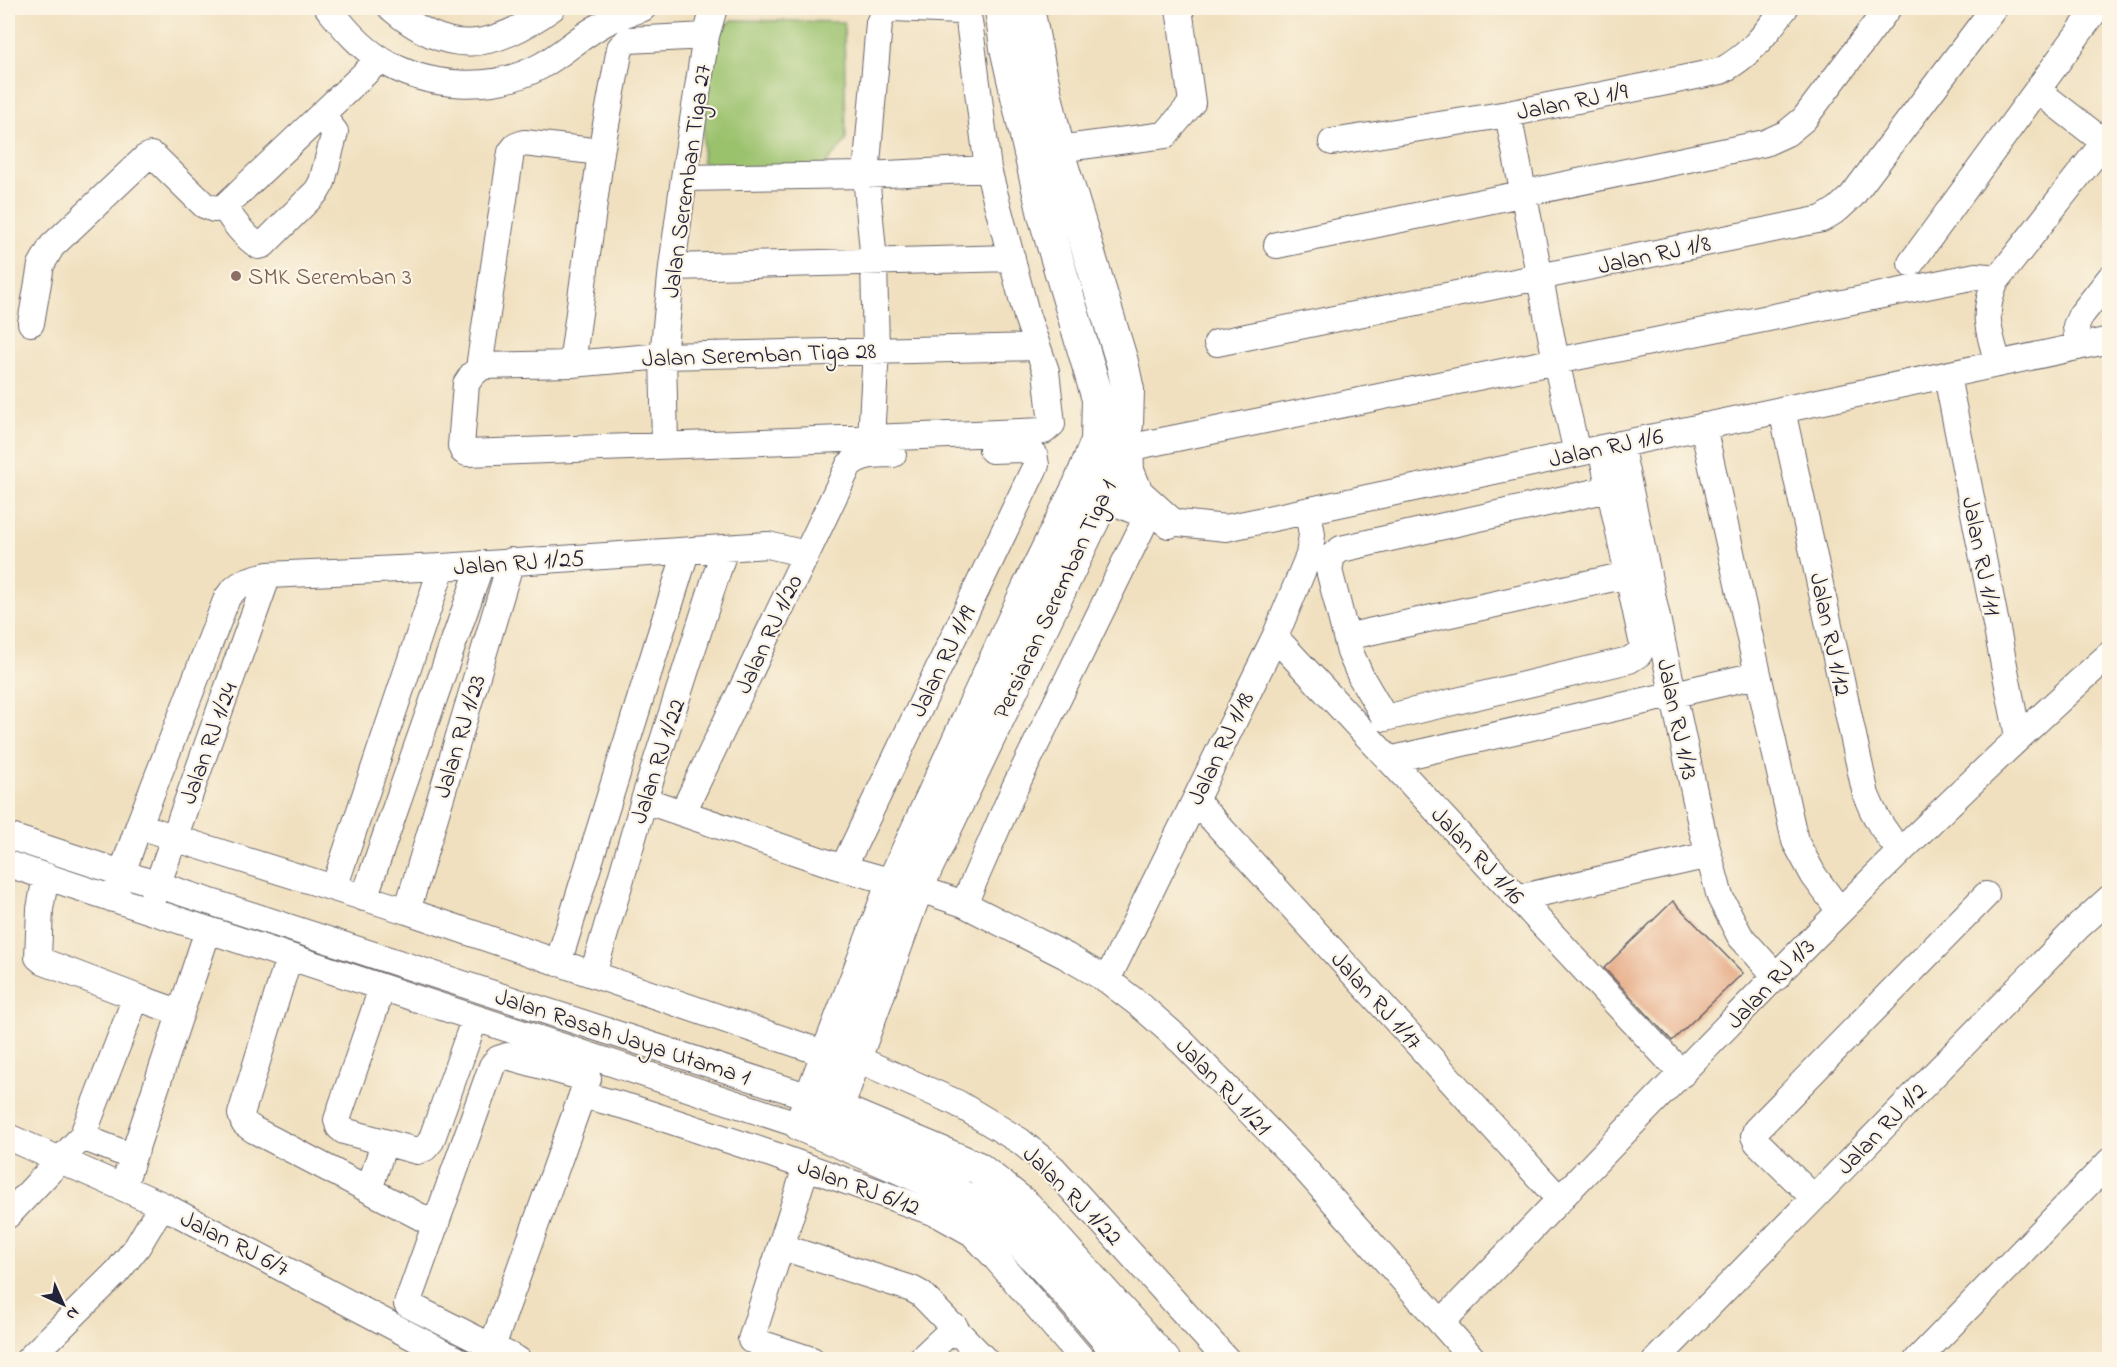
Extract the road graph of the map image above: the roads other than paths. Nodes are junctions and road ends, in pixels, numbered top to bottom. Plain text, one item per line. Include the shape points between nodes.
1 (328, 8) edge
2 (393, 8) edge
3 (552, 8) edge
4 (643, 8) edge
5 (714, 8) edge
6 (1001, 8) edge
7 (1028, 8) edge
8 (1179, 8) edge
9 (1785, 8) edge
10 (1888, 8) edge
11 (1994, 8) edge
12 (2097, 8) edge
13 (706, 36) junction
14 (380, 59) junction
15 (2037, 90) junction
16 (1508, 114) junction
17 (321, 116) junction
18 (2107, 139) edge
19 (1332, 142) dead end
20 (602, 152) junction
21 (1045, 152) junction
22 (988, 169) junction
23 (866, 175) junction
24 (684, 178) junction
25 (1524, 192) junction
26 (224, 207) junction
27 (1277, 245) dead end
28 (1012, 258) junction
29 (874, 262) junction
30 (1911, 262) dead end
31 (672, 267) junction
32 (1541, 277) junction
33 (2109, 278) edge
34 (1996, 281) junction
35 (31, 324) dead end
36 (2109, 340) edge
37 (1217, 343) dead end
38 (1036, 347) junction
39 (2078, 347) junction
40 (876, 350) junction
41 (663, 356) junction
42 (1556, 361) junction
43 (572, 364) junction
44 (1998, 364) junction
45 (482, 366) junction
46 (1947, 376) junction
47 (1782, 410) junction
48 (1704, 426) junction
49 (1127, 437) junction
50 (664, 444) junction
51 (864, 449) junction
52 (1599, 449) junction
53 (1609, 489) junction
54 (1091, 492) junction
55 (1308, 511) junction
56 (1158, 518) junction
57 (725, 548) junction
58 (1322, 550) junction
59 (686, 552) junction
60 (806, 554) junction
61 (511, 561) junction
62 (481, 564) junction
63 (442, 567) junction
64 (268, 575) junction
65 (1627, 575) junction
66 (234, 587) joint
67 (1275, 637) junction
68 (1346, 637) junction
69 (2109, 654) edge
70 (1757, 675) junction
71 (1673, 693) junction
72 (1385, 717) junction
73 (1362, 730) junction
74 (2018, 736) junction
75 (1389, 760) junction
76 (644, 800) junction
77 (1195, 800) junction
78 (684, 813) junction
79 (139, 825) junction
80 (174, 838) junction
81 (9, 841) edge
82 (1900, 850) junction
83 (1708, 855) junction
84 (8, 864) edge
85 (843, 868) junction
86 (122, 873) junction
87 (46, 876) junction
88 (157, 884) junction
89 (905, 885) junction
90 (334, 888) junction
91 (1986, 895) dead end
92 (1518, 897) junction
93 (364, 898) junction
94 (2109, 898) edge
95 (113, 899) junction
96 (964, 904) junction
97 (149, 910) junction
98 (407, 911) junction
99 (1840, 911) junction
100 (208, 930) junction
101 (289, 957) junction
102 (558, 963) junction
103 (593, 974) junction
104 (1776, 977) junction
105 (1107, 980) junction
106 (382, 988) junction
107 (136, 997) junction
108 (182, 1013) junction
109 (475, 1018) junction
110 (840, 1057) junction
111 (1682, 1074) junction
112 (589, 1077) junction
113 (818, 1117) junction
114 (8, 1137) edge
115 (82, 1137) junction
116 (384, 1143) junction
117 (136, 1150) junction
118 (61, 1160) junction
119 (2109, 1161) edge
120 (806, 1167) junction
121 (123, 1187) junction
122 (369, 1190) junction
123 (1813, 1197) junction
124 (1560, 1200) junction
125 (162, 1205) junction
126 (8, 1215) edge
127 (436, 1225) junction
128 (782, 1247) junction
129 (407, 1304) junction
130 (388, 1322) junction
131 (1442, 1323) junction
132 (955, 1327) junction
133 (488, 1353) edge
134 (784, 1356) edge
135 (1073, 1356) edge
136 (28, 1359) edge
137 (457, 1359) edge
138 (518, 1359) edge
139 (812, 1359) edge
140 (920, 1359) edge
141 (985, 1359) edge
142 (1125, 1359) edge
143 (1164, 1359) edge
144 (1227, 1359) edge
145 (1474, 1359) edge
146 (1656, 1359) edge
147 (1917, 1359) edge

1 - 14 street
2 - 3 street via 426,33 468,44 510,32
4 - 14 street via 608,21 541,66 513,78 484,83 424,79
5 - 13 street, Jalan Seremban Tiga 27
6 - 21 main road, Persiaran Seremban Tiga 1 via 1006,48
7 - 21 main road, Persiaran Seremban Tiga 1 via 1039,65
8 - 21 street via 1192,103 1165,135
9 - 16 street, Jalan RJ 1/9 via 1754,49 1721,71
10 - 25 street via 1804,119 1787,134 1765,143
11 - 32 street, Jalan RJ 1/8 via 1852,196 1822,219
12 - 15 street
13 - 20 street via 628,40 620,48
13 - 24 street, Jalan Seremban Tiga 27
14 - 17 street
15 - 18 street
15 - 30 street
16 - 19 street, Jalan RJ 1/9
16 - 25 street
17 - 26 street
17 - 26 street via 335,132 322,182 263,245 259,246 238,227
18 - 34 street
20 - 43 street
20 - 45 street via 524,143 511,152
21 - 49 main road, Persiaran Seremban Tiga 1 via 1122,363 1128,390
21 - 54 main road, Persiaran Seremban Tiga 1 via 1044,215 1098,399
22 - 23 street
22 - 23 street via 966,15 959,11 894,8 884,13 879,23
22 - 28 street
23 - 24 street
23 - 29 street
24 - 31 street, Jalan Seremban Tiga 27
25 - 27 street
25 - 32 street
26 - 35 street via 204,205 156,158 145,158 45,256
28 - 29 street
28 - 38 street
29 - 31 street
29 - 40 street
31 - 41 street, Jalan Seremban Tiga 27
32 - 37 street, Jalan RJ 1/8
32 - 42 street
33 - 39 street via 2076,326
34 - 42 street via 1976,276
34 - 44 street via 1986,310
36 - 39 street, Jalan RJ 1/6
38 - 40 street, Jalan Seremban Tiga 28
38 - 51 street via 1046,371 1052,424 1049,429
39 - 44 street, Jalan RJ 1/6
40 - 41 street, Jalan Seremban Tiga 28
40 - 51 street
41 - 43 street, Jalan Seremban Tiga 28
41 - 50 street, Jalan Seremban Tiga 27
42 - 49 street
42 - 52 street
43 - 45 street, Jalan Seremban Tiga 28
44 - 46 street, Jalan RJ 1/6
45 - 50 street via 466,384 463,451
46 - 47 street, Jalan RJ 1/6
46 - 74 street, Jalan RJ 1/11
47 - 48 street, Jalan RJ 1/6
47 - 82 street, Jalan RJ 1/12 via 1866,795 1880,825
48 - 52 street, Jalan RJ 1/6
48 - 70 street
49 - 54 main road, Persiaran Seremban Tiga 1
49 - 56 main road via 1128,471 1137,493
50 - 51 street
51 - 60 street, Jalan RJ 1/20 via 849,465
51 - 85 street, Jalan RJ 1/19 via 863,455 1023,449 1034,454 1036,465
52 - 53 street
52 - 55 street, Jalan RJ 1/6
52 - 71 street, Jalan RJ 1/13
53 - 58 street
53 - 65 street
54 - 56 street, Jalan RJ 1/6
54 - 89 main road, Persiaran Seremban Tiga 1
55 - 56 street, Jalan RJ 1/6 via 1226,528
55 - 58 street, Jalan RJ 1/18
56 - 96 street via 1016,787
57 - 59 street, Jalan RJ 1/25
57 - 60 street, Jalan RJ 1/25 via 768,545
57 - 76 street, Jalan RJ 1/22
58 - 67 street, Jalan RJ 1/18 via 1309,555
58 - 68 street
59 - 61 street, Jalan RJ 1/25
59 - 102 street, Jalan RJ 1/22
60 - 78 street, Jalan RJ 1/20
61 - 62 street, Jalan RJ 1/25
61 - 98 street, Jalan RJ 1/23
62 - 63 street, Jalan RJ 1/25
62 - 93 street, Jalan RJ 1/23
63 - 64 street, Jalan RJ 1/25
63 - 90 street
64 - 66 street, Jalan RJ 1/25
64 - 80 street, Jalan RJ 1/24
65 - 68 street
65 - 72 street via 1643,645 1635,657
66 - 79 street, Jalan RJ 1/24
67 - 73 street, Jalan RJ 1/16
67 - 77 street, Jalan RJ 1/18
68 - 72 street via 1361,677
69 - 74 street, Jalan RJ 1/3
70 - 71 street
70 - 99 street via 1795,841
71 - 75 street
71 - 83 street, Jalan RJ 1/13
72 - 73 street
73 - 75 street, Jalan RJ 1/16
74 - 82 street, Jalan RJ 1/3
75 - 92 street, Jalan RJ 1/16
76 - 78 street, Jalan RJ 1/21
76 - 103 street, Jalan RJ 1/22
77 - 105 street, Jalan RJ 1/18
77 - 124 street, Jalan RJ 1/17
78 - 85 street, Jalan RJ 1/21
79 - 80 street, Jalan RJ 1/22
79 - 86 street, Jalan RJ 1/24
80 - 88 street, Jalan RJ 1/24
80 - 90 street, Jalan RJ 1/22
81 - 86 street, Jalan Rasah Jaya Utama 1
82 - 99 street, Jalan RJ 1/3
83 - 92 street
83 - 104 street, Jalan RJ 1/13 via 1720,897 1740,936
84 - 87 street, Jalan Rasah Jaya Utama 1
85 - 89 street, Jalan RJ 1/21
86 - 88 street, Jalan Rasah Jaya Utama 1
86 - 95 street, Jalan RJ 1/24
87 - 95 street, Jalan Rasah Jaya Utama 1
87 - 107 street via 38,957
88 - 97 street, Jalan RJ 1/24
88 - 113 street, Jalan Rasah Jaya Utama 1
89 - 96 street, Jalan RJ 1/21
89 - 110 main road, Persiaran Seremban Tiga 1
90 - 93 street, Jalan RJ 1/22
91 - 123 street via 1756,1130 1757,1142
92 - 111 street, Jalan RJ 1/16
93 - 98 street, Jalan RJ 1/22
94 - 123 street, Jalan RJ 1/2
95 - 97 street, Jalan Rasah Jaya Utama 1
96 - 105 street, Jalan RJ 1/21
97 - 100 street, Jalan Rasah Jaya Utama 1
98 - 102 street, Jalan RJ 1/22
99 - 104 street, Jalan RJ 1/3
100 - 101 street, Jalan Rasah Jaya Utama 1
100 - 108 street
101 - 106 street, Jalan Rasah Jaya Utama 1
101 - 122 street via 241,1114 244,1123
102 - 103 street, Jalan RJ 1/22
103 - 110 street, Jalan RJ 1/22
104 - 111 street, Jalan RJ 1/3
105 - 131 street, Jalan RJ 1/21 via 1190,1050 1297,1160
106 - 109 street, Jalan Rasah Jaya Utama 1
106 - 116 street via 337,1120 344,1131
107 - 108 street
107 - 115 street
108 - 117 street
109 - 112 street, Jalan Rasah Jaya Utama 1
109 - 116 street via 431,1141 417,1151
110 - 113 main road, Persiaran Seremban Tiga 1
110 - 144 street, Jalan RJ 1/22 via 957,1103 1020,1141 1053,1168
111 - 124 street, Jalan RJ 1/3
112 - 113 street, Jalan Rasah Jaya Utama 1
112 - 120 street, Jalan RJ 6/12 via 632,1108
112 - 127 street via 507,1056 498,1059 492,1066
112 - 133 street
113 - 142 main road, Jalan Rasah Jaya Utama 1 via 977,1205 1014,1235
113 - 143 main road, Jalan Rasah Jaya Utama 1 via 978,1168 1026,1206
114 - 118 street, Jalan RJ 6/7
115 - 117 street via 123,1153
115 - 118 street
116 - 122 street
117 - 121 street
118 - 121 street, Jalan RJ 6/7
118 - 126 street
119 - 147 street
120 - 128 street
120 - 135 street, Jalan RJ 6/12 via 938,1214 972,1233
121 - 125 street, Jalan RJ 6/7
122 - 127 street
123 - 146 street, Jalan RJ 1/2
124 - 131 street, Jalan RJ 1/3
125 - 130 street, Jalan RJ 6/7
125 - 136 street via 117,1272
127 - 129 street
128 - 132 street via 912,1289
128 - 134 street via 751,1340
129 - 130 street
129 - 133 street
130 - 137 street, Jalan RJ 6/7
131 - 145 street, Jalan RJ 1/21
132 - 140 street
132 - 141 street
133 - 138 street
134 - 139 street

